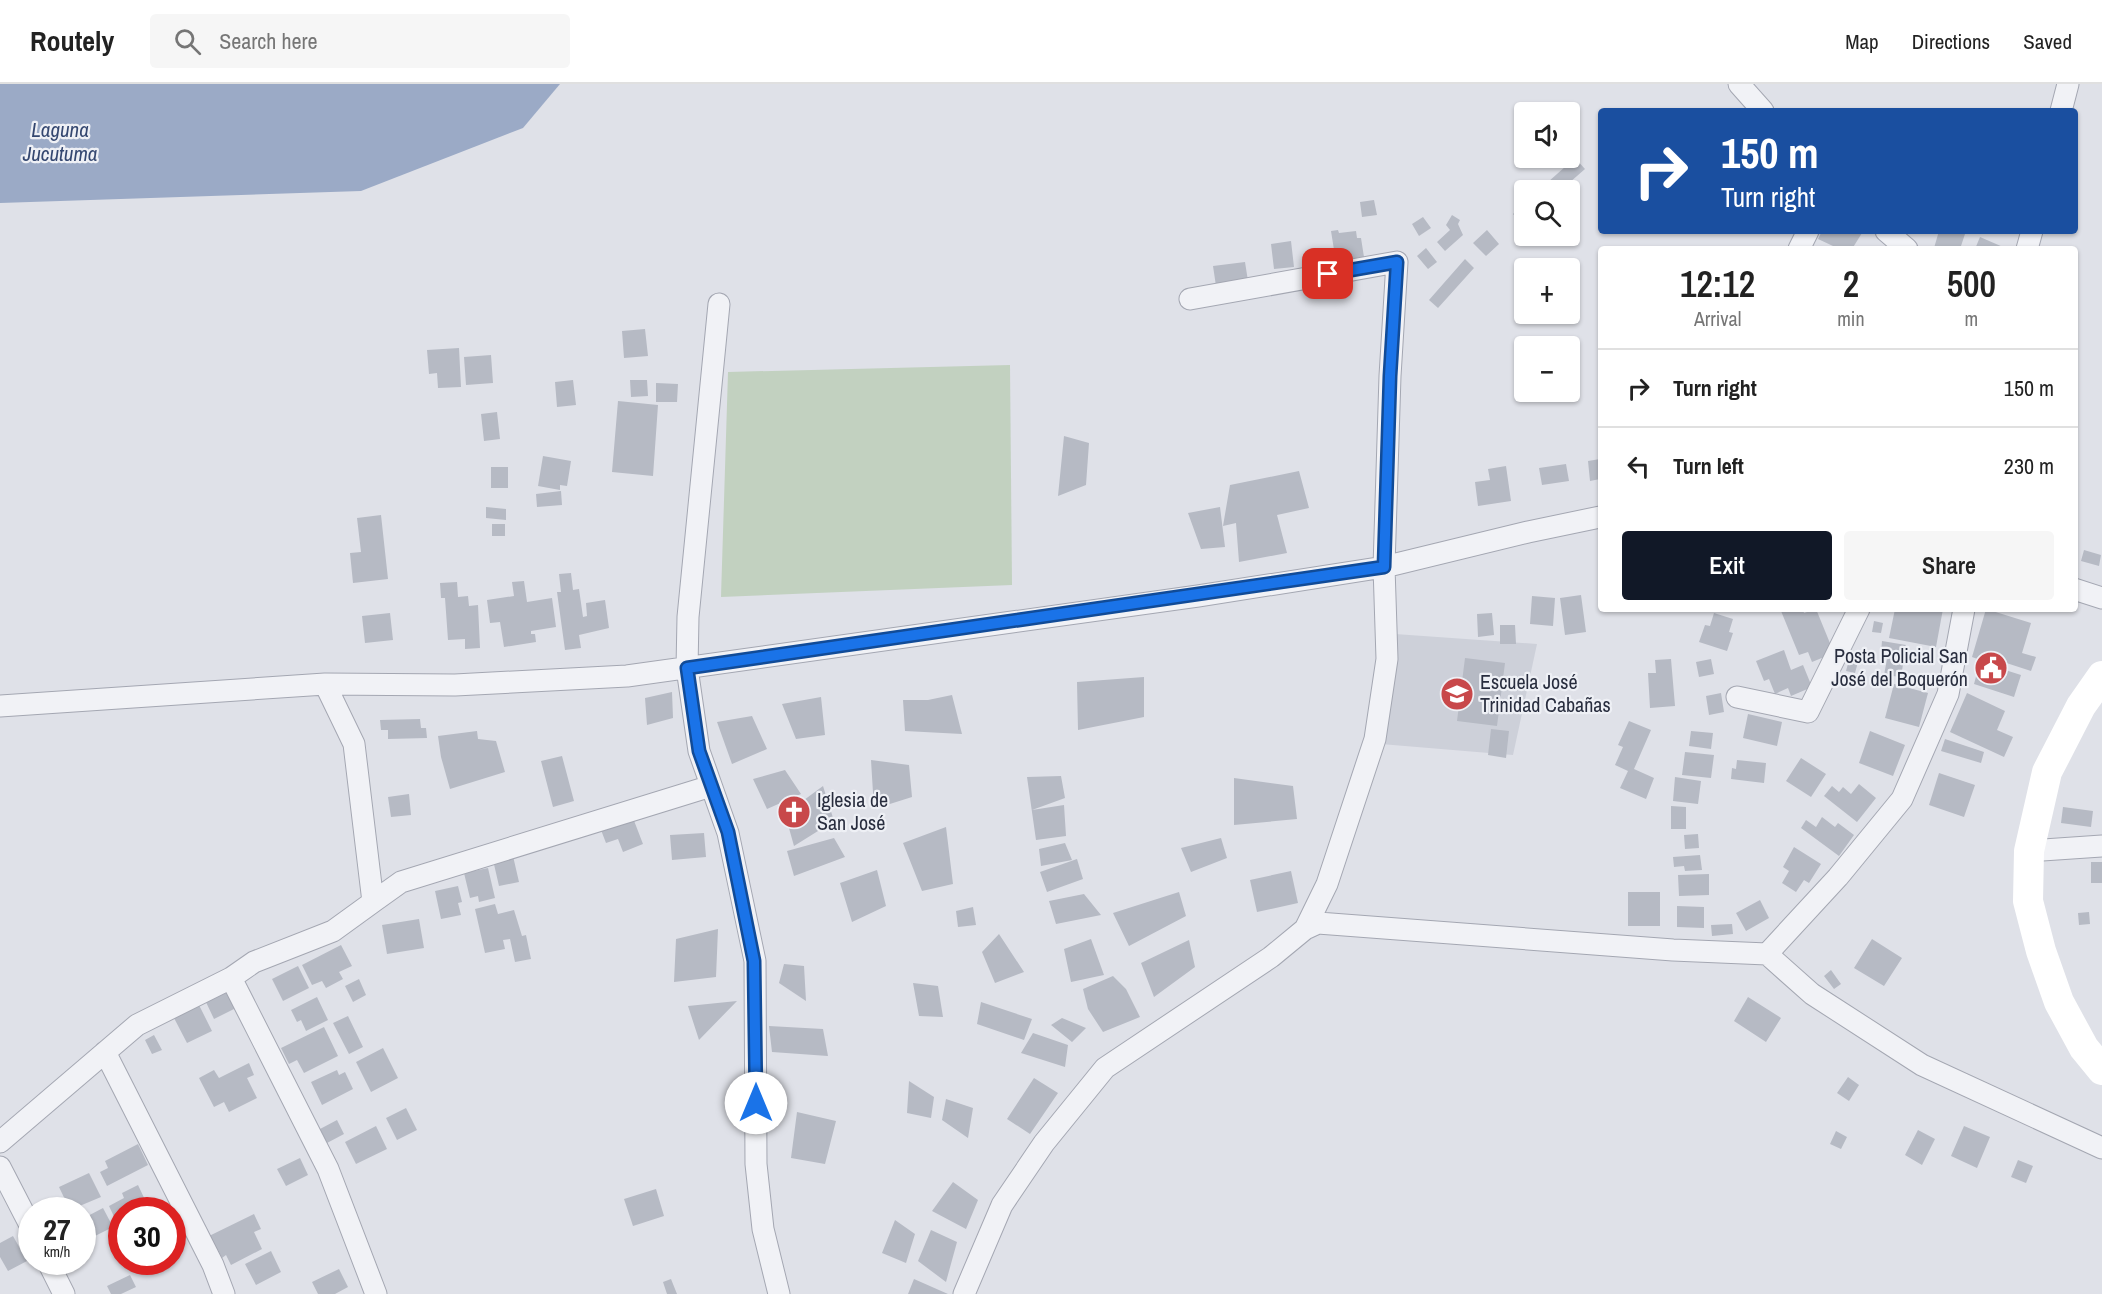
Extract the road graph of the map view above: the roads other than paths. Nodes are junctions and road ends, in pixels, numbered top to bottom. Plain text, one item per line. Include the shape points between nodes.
1 (1738, 84) edge
2 (2068, 84) edge
3 (1760, 108) edge
4 (2062, 108) edge
5 (1890, 234) edge
6 (1904, 246) edge
7 (1190, 299) dead end
8 (719, 304) dead end
9 (1598, 518) edge
10 (1384, 567) junction
11 (2078, 590) edge
12 (2102, 598) edge
13 (1858, 612) edge
14 (1963, 612) edge
15 (687, 668) junction
16 (2102, 676) edge
17 (325, 684) junction
18 (1737, 697) dead end
19 (0, 706) edge
20 (2092, 706) edge
21 (711, 786) junction
22 (2102, 846) edge
23 (2029, 851) junction
24 (373, 902) junction
25 (1305, 928) junction
26 (1767, 954) junction
27 (231, 978) junction
28 (105, 1052) junction
29 (2102, 1070) edge
30 (0, 1142) edge
31 (2102, 1148) edge
32 (0, 1167) edge
33 (18, 1202) edge
34 (52, 1275) edge
35 (58, 1292) edge
36 (224, 1294) edge
37 (376, 1294) edge
38 (779, 1294) edge
39 (964, 1294) edge

1 - 3 street
2 - 4 street
5 - 6 street
7 - 10 street via 1397,262
8 - 15 street via 687,617
9 - 10 street
10 - 15 street
10 - 25 street via 1387,659 1375,739 1327,884
11 - 12 street
13 - 18 street via 1808,712
14 - 26 street via 1948,694 1902,799
15 - 17 street via 627,676 466,684
15 - 21 street via 699,751
16 - 20 main road
17 - 19 street
17 - 24 street via 354,744
20 - 23 main road via 2047,772
21 - 24 street via 401,882
21 - 38 street via 728,832 754,961 756,1164 763,1229
22 - 23 street
23 - 29 main road via 2028,901 2041,951 2060,1002 2084,1048
24 - 27 street via 333,931 254,962
25 - 26 street via 1318,923
25 - 39 street via 1270,957 1106,1068 1044,1143 1002,1205
26 - 31 street via 1812,994 1922,1065
27 - 28 street via 137,1025
27 - 37 street via 328,1169
28 - 30 street
28 - 36 street
32 - 33 street
34 - 35 street

